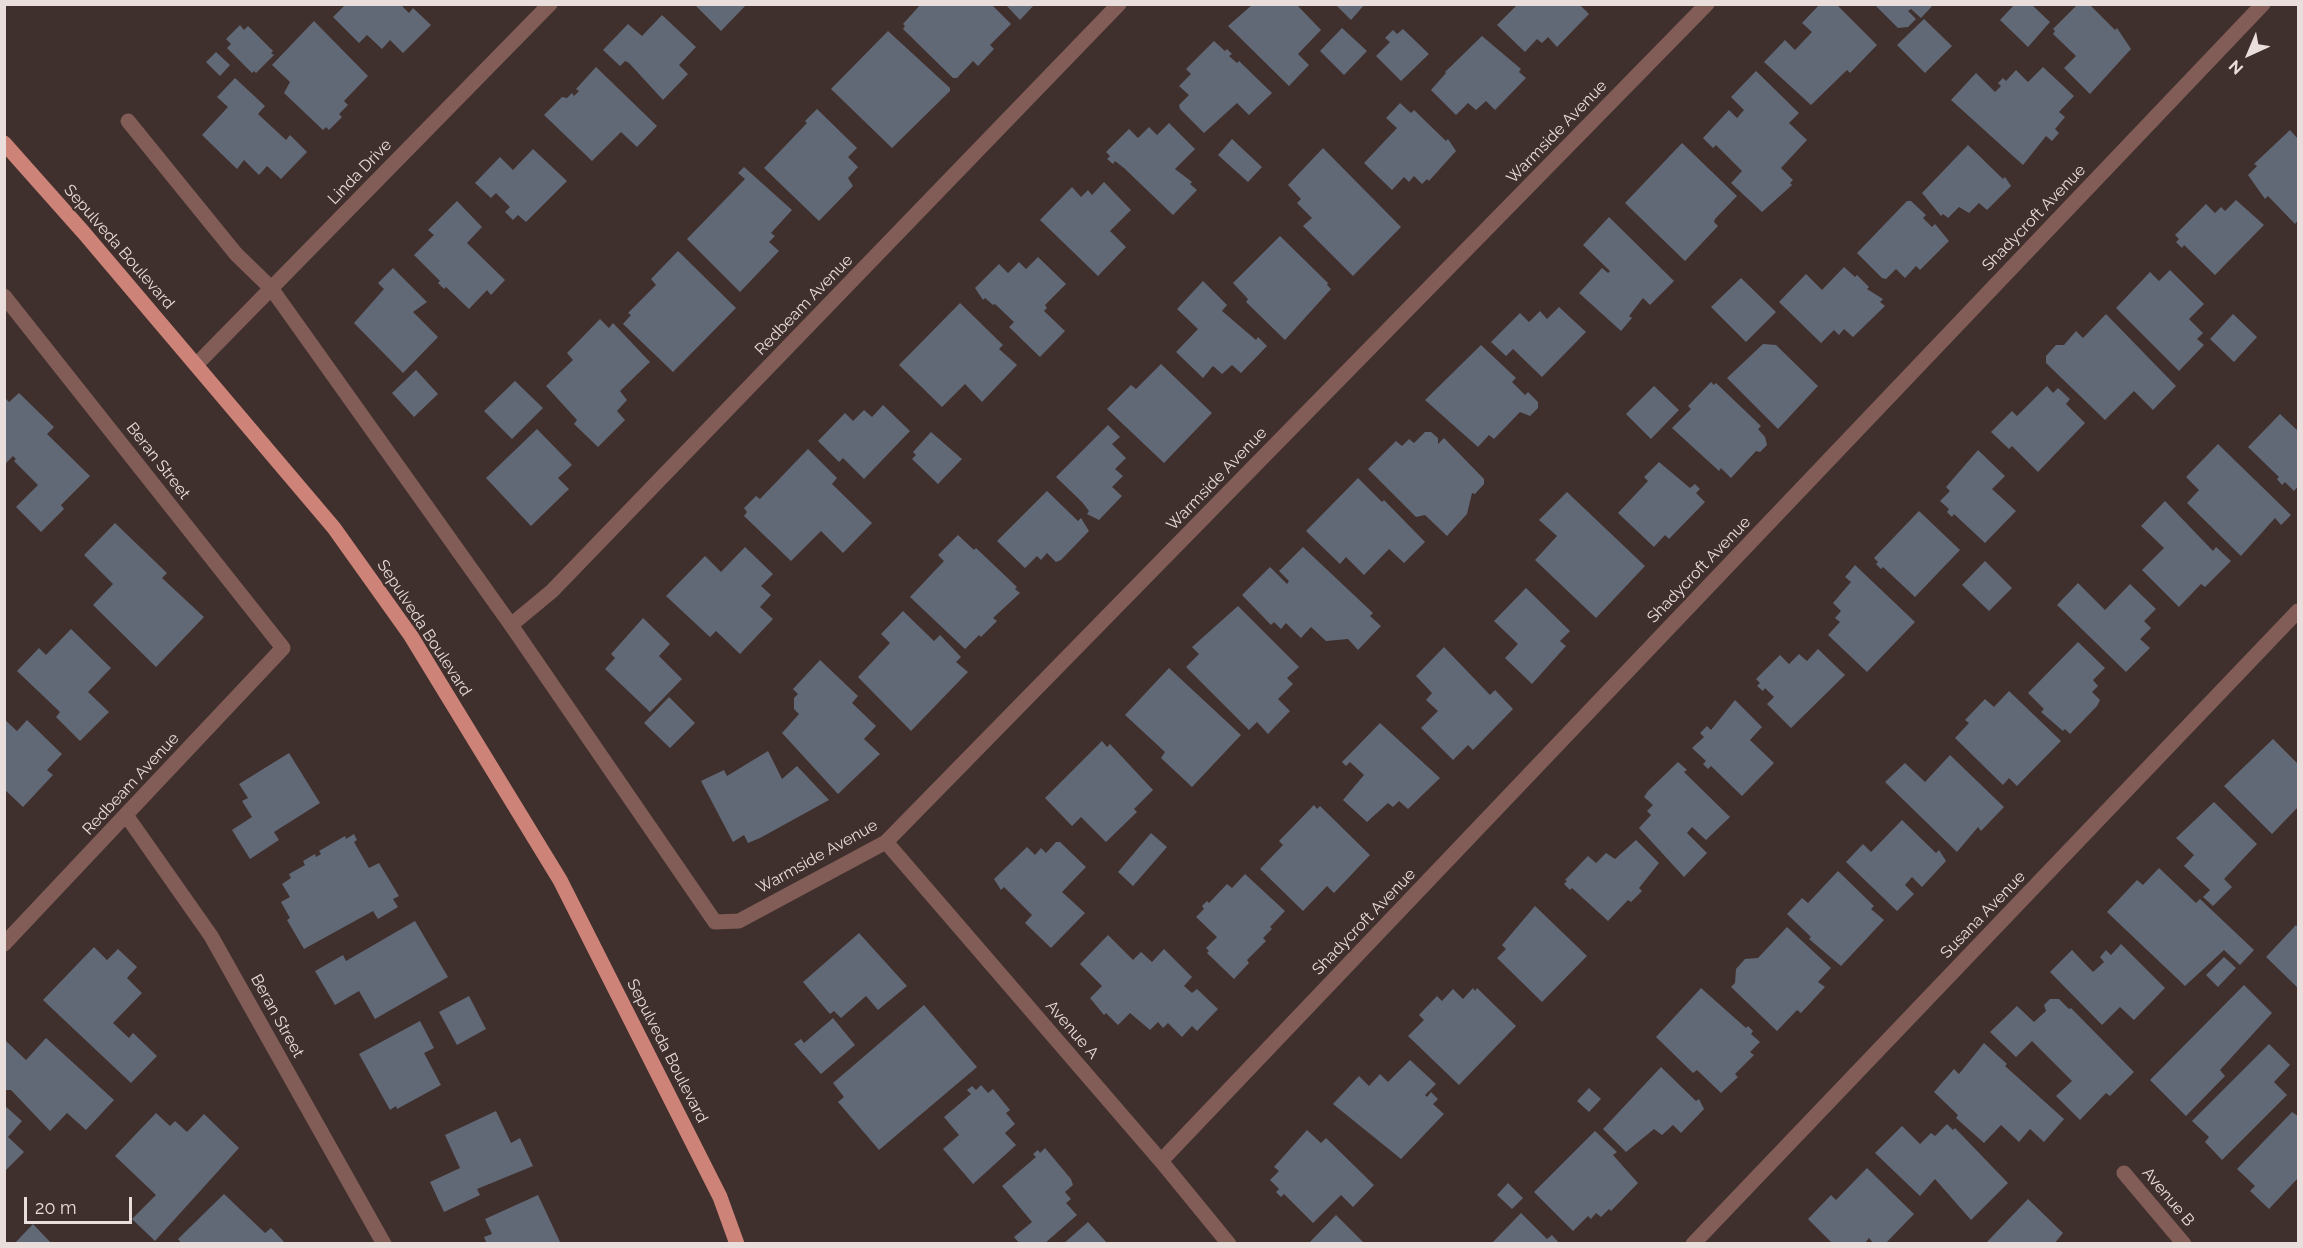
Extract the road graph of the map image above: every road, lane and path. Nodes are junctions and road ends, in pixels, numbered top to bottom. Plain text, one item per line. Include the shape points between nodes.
1 (550, 4) edge
2 (1119, 4) edge
3 (1707, 4) edge
4 (2263, 4) edge
5 (128, 121) dead end
6 (4, 143) edge
7 (271, 288) junction
8 (4, 296) edge
9 (196, 365) junction
10 (2298, 611) edge
11 (511, 626) junction
12 (284, 648) joint
13 (126, 815) junction
14 (886, 842) junction
15 (4, 944) edge
16 (1161, 1161) junction
17 (2124, 1173) dead end
18 (384, 1244) edge
19 (737, 1244) edge
20 (1229, 1244) edge
21 (1693, 1244) edge
22 (2184, 1244) edge

1 - 7 street, Linda Drive
2 - 11 street, Redbeam Avenue via 552,591
3 - 14 street, Warmside Avenue
4 - 16 street, Shadycroft Avenue
5 - 7 street via 236,254
6 - 9 main road, Sepulveda Boulevard
7 - 9 street, Linda Drive
7 - 11 street
8 - 12 street, Beran Street
9 - 19 main road, Sepulveda Boulevard via 334,528 411,636 560,880 720,1197
10 - 21 street, Susana Avenue
11 - 14 street, Warmside Avenue via 715,922 739,921
12 - 13 street, Redbeam Avenue
13 - 15 street, Redbeam Avenue
13 - 18 street, Beran Street via 211,936
14 - 16 street, Avenue A
16 - 20 street, Avenue A
17 - 22 street, Avenue B

